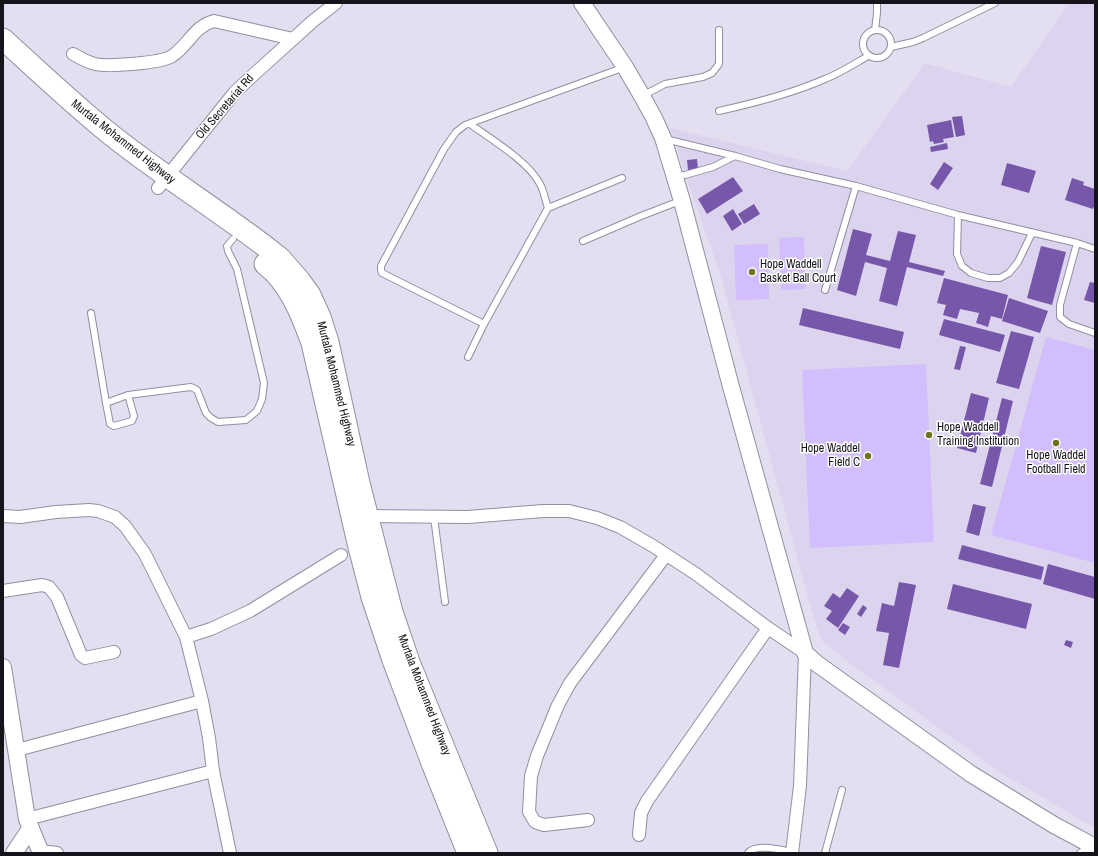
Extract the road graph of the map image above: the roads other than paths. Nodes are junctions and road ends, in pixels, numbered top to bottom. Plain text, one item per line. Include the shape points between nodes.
1 (336, 3) edge
2 (582, 3) edge
3 (877, 3) edge
4 (995, 3) edge
5 (719, 30) dead end
6 (875, 30) junction
7 (293, 38) junction
8 (3, 39) edge
9 (891, 47) junction
10 (73, 54) dead end
11 (3, 56) edge
12 (868, 56) junction
13 (625, 67) junction
14 (642, 96) junction
15 (719, 111) dead end
16 (470, 124) junction
17 (663, 138) junction
18 (735, 156) junction
19 (674, 176) junction
20 (622, 178) dead end
21 (162, 182) junction
22 (856, 186) junction
23 (682, 201) junction
24 (548, 208) junction
25 (958, 215) junction
26 (1032, 232) junction
27 (233, 239) junction
28 (583, 241) dead end
29 (1076, 243) junction
30 (1095, 249) edge
31 (825, 290) dead end
32 (91, 313) dead end
33 (484, 324) junction
34 (1095, 333) edge
35 (468, 357) dead end
36 (128, 395) junction
37 (106, 403) junction
38 (3, 516) edge
39 (360, 516) junction
40 (434, 517) junction
41 (341, 555) dead end
42 (666, 555) junction
43 (3, 591) edge
44 (445, 602) dead end
45 (768, 628) junction
46 (186, 637) junction
47 (114, 652) dead end
48 (805, 653) junction
49 (3, 667) edge
50 (202, 701) junction
51 (6, 706) edge
52 (16, 750) junction
53 (213, 771) junction
54 (842, 790) dead end
55 (588, 820) dead end
56 (28, 824) junction
57 (639, 835) dead end
58 (1089, 848) edge
59 (41, 852) edge
60 (793, 852) edge
61 (14, 853) edge
62 (57, 853) edge
63 (230, 853) edge
64 (468, 853) edge
65 (487, 853) edge
66 (748, 853) edge
67 (825, 853) edge

1 - 7 street, Old Secretariat Rd
2 - 13 street
3 - 6 lane
4 - 9 lane via 923,38
5 - 14 lane via 719,64 712,73 665,84
6 - 9 lane via 888,34
6 - 12 lane via 866,34 864,38 863,48
7 - 10 street via 214,22 198,29 172,56 162,60 107,66 95,64
7 - 21 street, Old Secretariat Rd via 235,92
8 - 21 highway, Murtala Mohammed Highway
9 - 12 lane via 882,58
11 - 21 highway, Murtala Mohammed Highway via 92,136
12 - 15 lane via 804,87 767,100
13 - 14 street
13 - 16 lane
14 - 17 street
16 - 24 lane via 519,160 533,174 540,184
16 - 33 lane via 456,132 444,149 381,270
17 - 18 lane
17 - 19 street
18 - 19 lane via 713,167
18 - 22 lane
19 - 23 street
20 - 24 lane
21 - 27 highway, Murtala Mohammed Highway
21 - 39 highway, Murtala Mohammed Highway via 266,246 280,258 310,295 328,342 356,467
22 - 25 lane
22 - 31 lane
23 - 28 lane
23 - 48 street
24 - 33 lane
25 - 26 lane
25 - 26 lane via 957,254 962,266 971,273 988,278 1000,278 1009,272 1018,262
26 - 29 lane
27 - 36 lane via 227,246 228,252 237,269 264,383 258,411 246,420 218,422 206,413 197,390 191,387
27 - 39 highway, Murtala Mohammed Highway via 271,268 300,311 312,343
29 - 30 lane
29 - 34 lane via 1060,305 1060,317 1069,324
32 - 37 lane
33 - 35 lane
36 - 37 lane
36 - 37 lane via 134,416 132,422 114,426 110,424
38 - 46 street via 20,517 98,510 115,517 125,526 145,554
39 - 40 street
39 - 64 highway, Murtala Mohammed Highway via 372,596 393,660
39 - 65 highway, Murtala Mohammed Highway via 409,662
40 - 42 street via 468,518 569,511 597,518 620,528
40 - 44 lane
41 - 46 street via 250,611
42 - 45 street via 696,574
42 - 55 street via 570,683 558,705 531,776 529,812 535,822 544,825
43 - 47 street via 42,585 49,587 57,597 81,655 85,658
45 - 48 street
45 - 57 street via 647,801 641,814
46 - 50 street
48 - 58 street via 971,774
48 - 60 street via 800,786
49 - 51 street
50 - 52 street
50 - 53 street
51 - 52 street
52 - 56 street
53 - 56 street
53 - 63 street
54 - 67 lane
56 - 59 street
56 - 61 street
59 - 62 street
60 - 66 lane via 756,848

